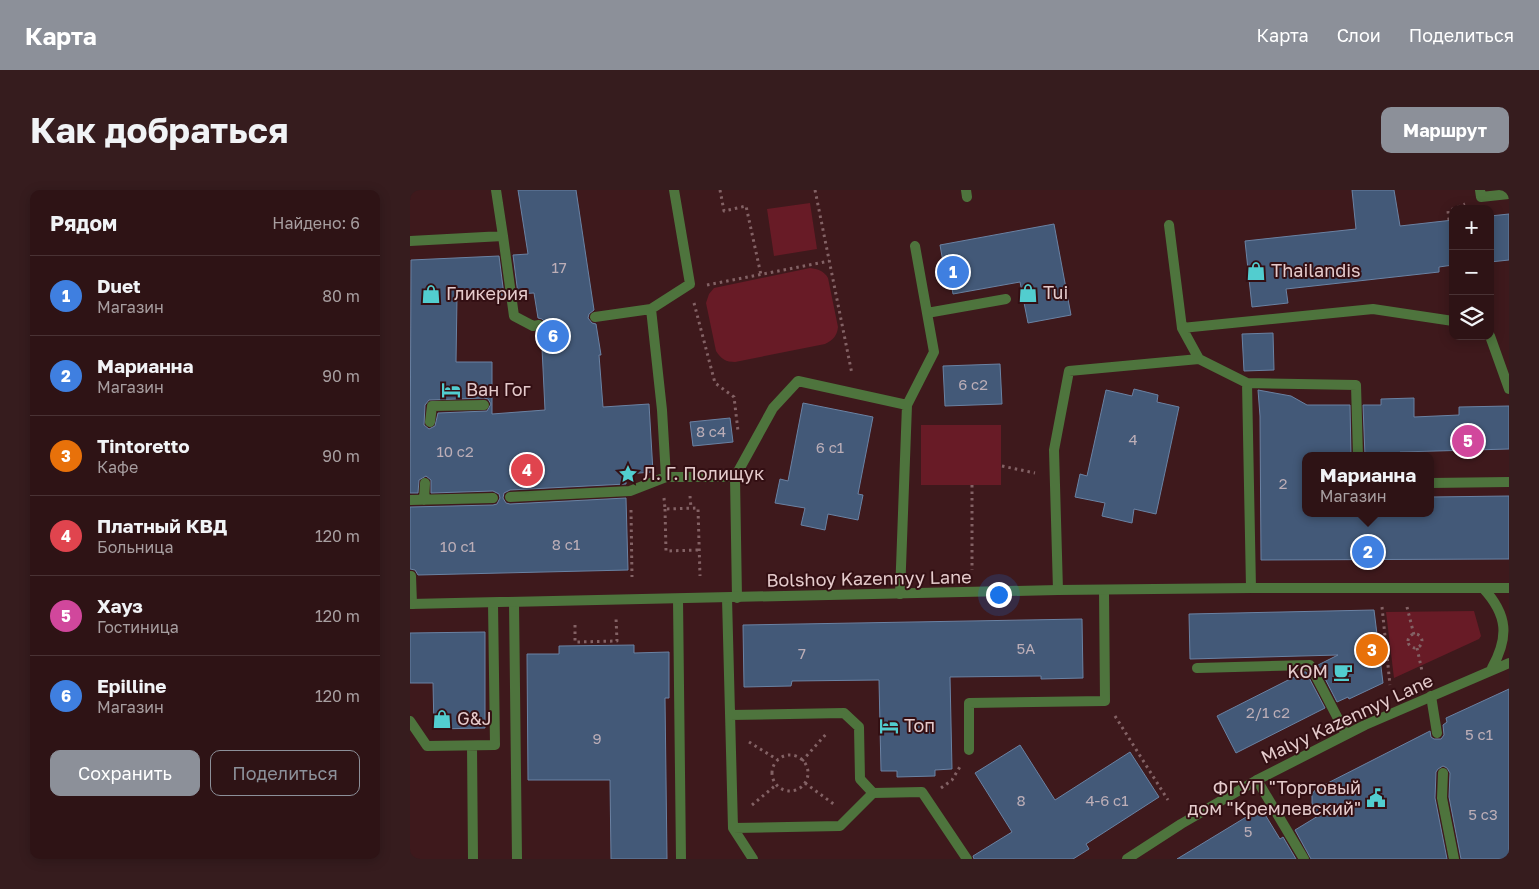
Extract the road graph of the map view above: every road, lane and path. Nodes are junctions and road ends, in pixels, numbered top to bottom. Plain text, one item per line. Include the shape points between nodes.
1 (496, 190) edge
2 (674, 190) edge
3 (720, 190) edge
4 (815, 190) edge
5 (1481, 193) edge
6 (1509, 194) edge
7 (1459, 205) edge
8 (1449, 210) edge
9 (1449, 220) dead end
10 (1169, 225) dead end
11 (502, 236) junction
12 (410, 240) edge
13 (914, 246) dead end
14 (829, 261) junction
15 (761, 275) junction
16 (690, 286) junction
17 (1006, 299) dead end
18 (651, 309) junction
19 (927, 314) junction
20 (595, 317) dead end
21 (1449, 320) edge
22 (538, 325) dead end
23 (1182, 328) junction
24 (1491, 340) edge
25 (1199, 359) junction
26 (1247, 383) junction
27 (1509, 389) edge
28 (856, 394) junction
29 (907, 405) junction
30 (484, 406) dead end
31 (430, 422) dead end
32 (1358, 452) edge
33 (742, 464) junction
34 (1002, 466) dead end
35 (735, 476) junction
36 (1055, 477) junction
37 (664, 478) junction
38 (1509, 482) edge
39 (425, 483) dead end
40 (1434, 483) edge
41 (972, 485) dead end
42 (630, 492) junction
43 (492, 498) dead end
44 (510, 498) dead end
45 (410, 500) edge
46 (424, 500) junction
47 (665, 509) junction
48 (699, 550) junction
49 (972, 570) dead end
50 (411, 576) dead end
51 (700, 576) dead end
52 (632, 577) dead end
53 (1251, 588) junction
54 (1483, 588) junction
55 (1509, 588) edge
56 (1058, 590) junction
57 (1104, 590) junction
58 (900, 594) junction
59 (732, 598) junction
60 (678, 599) junction
61 (514, 602) junction
62 (493, 603) junction
63 (411, 604) edge
64 (1407, 607) dead end
65 (1382, 608) dead end
66 (616, 618) dead end
67 (575, 625) dead end
68 (1414, 634) junction
69 (1417, 648) junction
70 (1509, 663) edge
71 (1197, 668) dead end
72 (1491, 670) junction
73 (1422, 671) dead end
74 (1390, 685) dead end
75 (1431, 696) junction
76 (1105, 701) junction
77 (844, 713) junction
78 (730, 715) junction
79 (410, 721) edge
80 (730, 730) junction
81 (1437, 733) dead end
82 (1346, 734) junction
83 (472, 746) junction
84 (969, 750) joint
85 (778, 760) junction
86 (802, 761) junction
87 (1443, 773) dead end
88 (1257, 780) junction
89 (805, 783) junction
90 (776, 785) junction
91 (873, 793) junction
92 (926, 797) junction
93 (1168, 800) dead end
94 (850, 816) junction
95 (733, 824) junction
96 (473, 859) edge
97 (517, 859) edge
98 (681, 859) edge
99 (752, 859) edge
100 (967, 859) edge
101 (1127, 859) edge
102 (1304, 859) edge
103 (1454, 859) edge

1 - 11 street
2 - 16 street
3 - 15 path via 724,211 746,206
4 - 14 path
5 - 6 street
5 - 7 path
8 - 9 path
10 - 23 street
11 - 12 street
11 - 22 street via 514,316 533,326
13 - 19 street
14 - 15 path
14 - 28 path
15 - 16 path
16 - 18 street
16 - 33 path via 715,383 734,397
17 - 19 street
18 - 20 street
18 - 37 street via 662,410
19 - 29 street via 934,352
21 - 23 street via 1374,309
23 - 25 street
24 - 27 street
25 - 26 street
25 - 36 street via 1069,371 1054,450
26 - 32 street via 1356,384
26 - 53 street
28 - 29 street
28 - 33 street via 798,381 773,408
29 - 58 street
30 - 31 street via 432,406
33 - 35 street
34 - 36 path
35 - 37 street
35 - 59 street
36 - 56 street
37 - 42 street
37 - 47 path
38 - 40 street
39 - 46 street
41 - 49 path
42 - 44 street
42 - 52 path
43 - 46 street
45 - 46 street
47 - 48 path via 666,551
47 - 48 path via 698,508
48 - 51 path
50 - 63 street
53 - 54 street, Bolshoy Kazennyy Lane
53 - 57 street, Bolshoy Kazennyy Lane
54 - 55 street, Bolshoy Kazennyy Lane
54 - 72 street via 1505,618 1507,632 1506,647
56 - 57 street, Bolshoy Kazennyy Lane
56 - 58 street, Bolshoy Kazennyy Lane
57 - 76 street
58 - 59 street, Bolshoy Kazennyy Lane
59 - 60 street, Bolshoy Kazennyy Lane
59 - 78 street
60 - 61 street, Bolshoy Kazennyy Lane
60 - 98 street
61 - 62 street, Bolshoy Kazennyy Lane
61 - 97 street
62 - 63 street, Bolshoy Kazennyy Lane
62 - 83 street via 495,745
64 - 68 path
65 - 74 path
66 - 67 path via 617,641 575,642
68 - 69 path via 1409,643
68 - 69 path via 1421,636 1422,640
69 - 73 path
70 - 72 street, Malyy Kazennyy Lane
71 - 82 street via 1310,665
72 - 75 street, Malyy Kazennyy Lane
75 - 81 street
75 - 82 street, Malyy Kazennyy Lane
76 - 84 street via 968,703
76 - 93 path
77 - 78 street
77 - 86 path
77 - 91 street via 859,727 860,780
78 - 80 street
79 - 83 street via 427,746
80 - 85 path
80 - 95 street
82 - 88 street, Malyy Kazennyy Lane
83 - 96 street
84 - 92 path via 952,780
85 - 86 path via 790,755
85 - 90 path via 772,772
86 - 89 path via 808,771
87 - 103 street via 1442,798
88 - 101 street, Malyy Kazennyy Lane
88 - 102 street
89 - 90 path via 794,791
89 - 94 path
90 - 95 path
91 - 92 street via 922,792
91 - 94 street
92 - 100 street
94 - 95 street via 840,826
95 - 99 street

